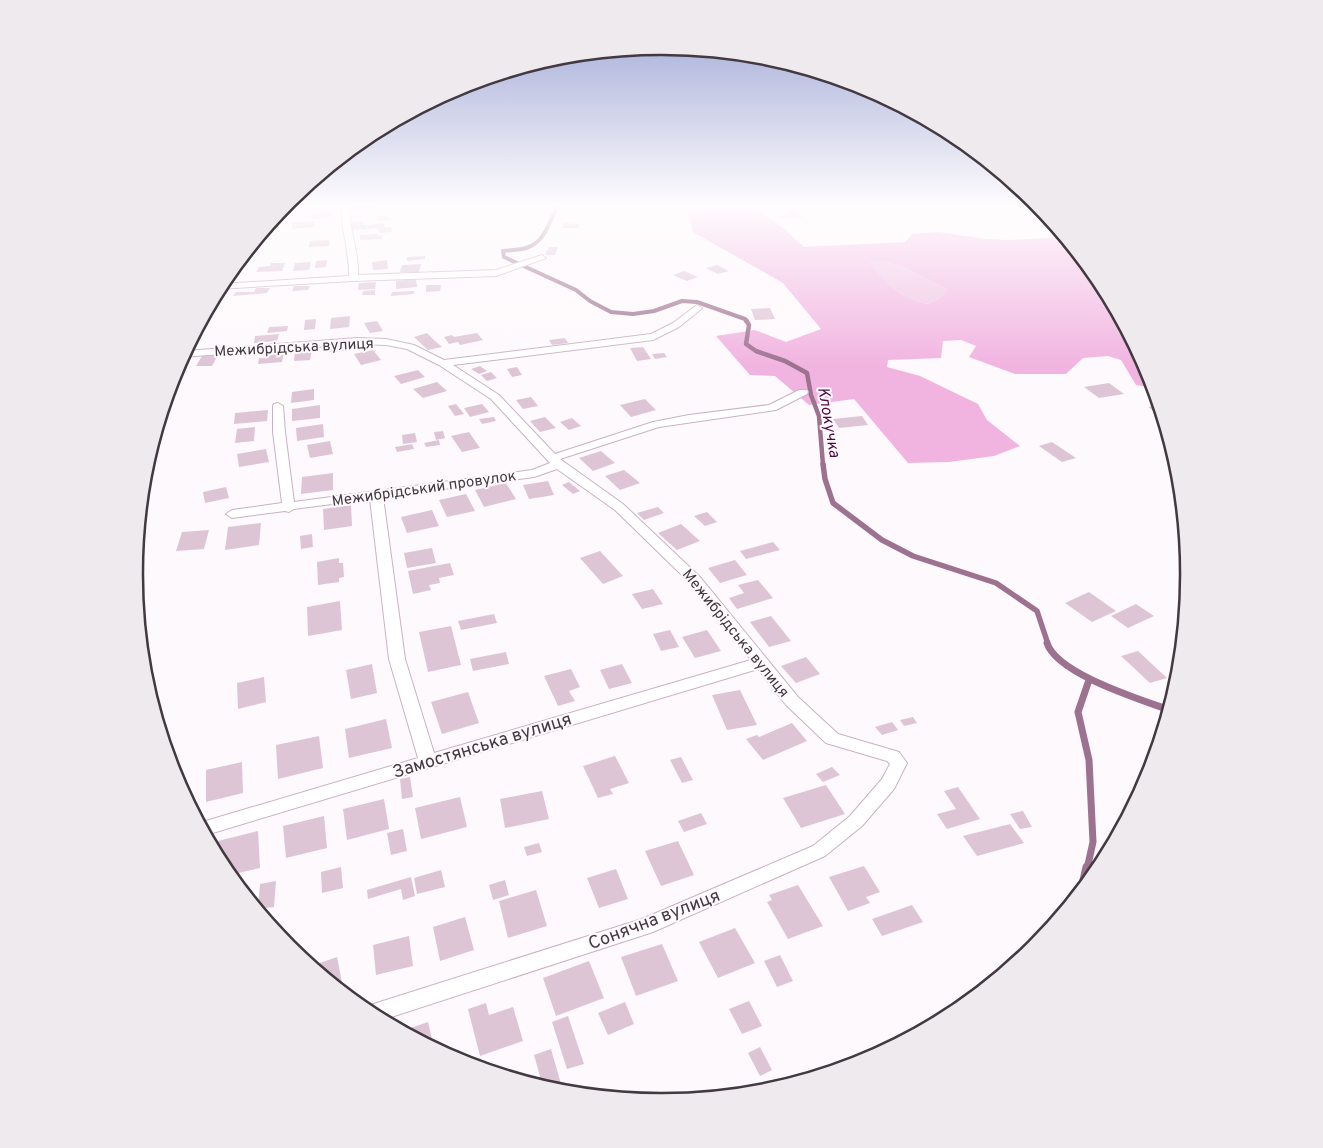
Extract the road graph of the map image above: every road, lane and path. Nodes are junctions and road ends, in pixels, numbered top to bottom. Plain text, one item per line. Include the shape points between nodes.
1 (354, 259) edge
2 (540, 259) edge
3 (354, 278) junction
4 (230, 286) edge
5 (697, 308) dead end
6 (192, 353) edge
7 (443, 363) junction
8 (803, 392) dead end
9 (278, 406) dead end
10 (555, 461) junction
11 (376, 496) junction
12 (289, 508) junction
13 (232, 514) dead end
14 (762, 662) junction
15 (428, 762) junction
16 (899, 763) joint
17 (209, 827) edge
18 (381, 1011) edge

1 - 3 street
2 - 3 street via 496,273
3 - 4 street
5 - 7 street via 676,325 653,336
6 - 7 street, Межибрідська вулиця via 357,341 386,342 410,347
7 - 10 street, Межибрідська вулиця via 495,397
8 - 10 street, Межибрідський провулок via 772,408 657,424
9 - 12 street
10 - 11 street, Межибрідський провулок via 534,473
10 - 14 street, Межибрідська вулиця via 619,507 695,580
11 - 12 street, Межибрідський провулок
11 - 15 street via 397,659
12 - 13 street, Межибрідський провулок
14 - 15 street, Замостянська вулиця
14 - 16 street, Межибрідська вулиця via 792,701 832,738 893,756
15 - 17 street, Замостянська вулиця
16 - 18 street, Сонячна вулиця via 888,784 856,821 819,851 646,926

